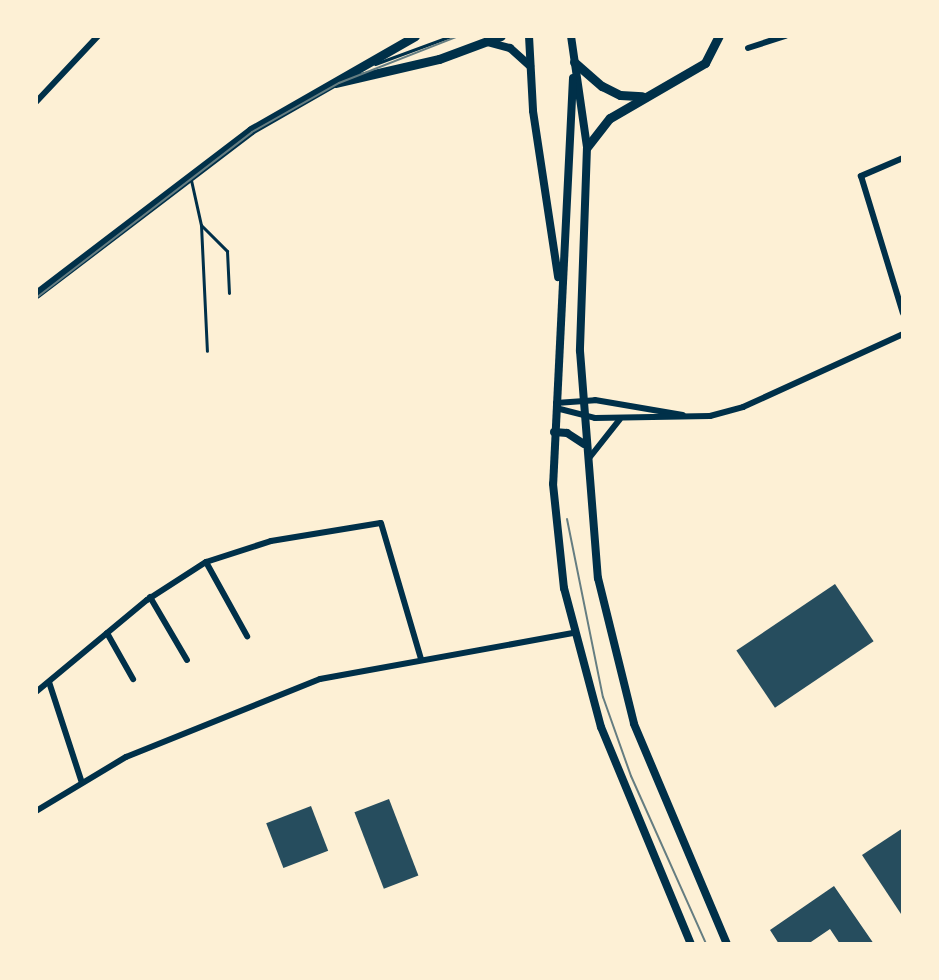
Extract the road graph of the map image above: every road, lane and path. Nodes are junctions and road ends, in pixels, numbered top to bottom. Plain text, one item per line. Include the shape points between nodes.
1 (98, 36) edge
2 (415, 36) edge
3 (451, 36) edge
4 (501, 36) edge
5 (529, 36) edge
6 (571, 36) edge
7 (719, 36) edge
8 (786, 36) edge
9 (487, 42) junction
10 (748, 48) dead end
11 (574, 62) junction
12 (530, 66) junction
13 (332, 83) junction
14 (642, 96) junction
15 (36, 102) edge
16 (587, 147) junction
17 (903, 158) edge
18 (189, 173) junction
19 (201, 225) junction
20 (561, 289) junction
21 (229, 293) dead end
22 (36, 294) edge
23 (903, 313) edge
24 (903, 334) edge
25 (207, 351) dead end
26 (582, 400) junction
27 (556, 406) junction
28 (692, 416) junction
29 (583, 417) junction
30 (621, 418) junction
31 (554, 432) junction
32 (584, 444) junction
33 (586, 464) junction
34 (206, 562) junction
35 (150, 597) junction
36 (107, 633) junction
37 (573, 633) junction
38 (247, 636) dead end
39 (421, 659) junction
40 (187, 660) dead end
41 (133, 679) dead end
42 (51, 681) junction
43 (36, 692) edge
44 (82, 783) junction
45 (36, 811) edge
46 (691, 944) edge
47 (727, 944) edge

1 - 15 street
2 - 13 main road
3 - 13 lane
4 - 9 main road
5 - 12 main road
6 - 11 main road
7 - 14 main road via 705,63 691,74
8 - 10 street
9 - 12 main road via 510,48
9 - 13 main road
11 - 14 main road via 620,95
11 - 16 main road
11 - 20 main road
12 - 20 main road via 548,227
13 - 18 main road
14 - 16 main road via 610,118
16 - 26 main road
17 - 23 street via 861,176
18 - 19 lane
18 - 22 main road
19 - 21 lane via 227,251
19 - 25 lane
20 - 27 main road
24 - 28 street via 743,407
26 - 27 street
26 - 28 street
26 - 29 main road
27 - 29 street
27 - 31 main road
28 - 30 street
29 - 30 street
29 - 32 main road
30 - 33 street via 602,435
31 - 32 main road
31 - 37 main road via 556,534
32 - 33 main road
33 - 47 main road via 598,578 630,712
34 - 35 street
34 - 38 street
34 - 39 street via 271,541 381,523
35 - 36 street
35 - 40 street
36 - 41 street
36 - 42 street
37 - 39 street
37 - 46 main road via 628,800
39 - 44 street via 320,679 136,753
42 - 43 street
42 - 44 street
44 - 45 street

